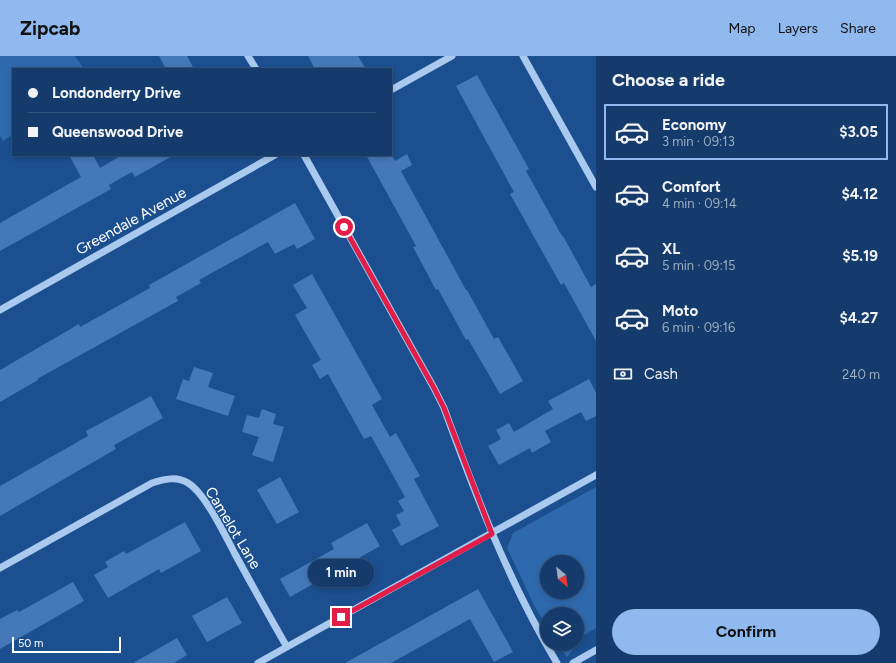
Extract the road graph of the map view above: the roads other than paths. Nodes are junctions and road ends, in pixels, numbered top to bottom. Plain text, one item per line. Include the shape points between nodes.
1 (248, 56) edge
2 (452, 56) edge
3 (523, 56) edge
4 (255, 68) edge
5 (392, 89) edge
6 (273, 156) edge
7 (305, 156) edge
8 (596, 187) edge
9 (0, 310) edge
10 (596, 475) edge
11 (492, 534) junction
12 (0, 568) edge
13 (287, 647) junction
14 (596, 650) edge
15 (258, 663) edge
16 (557, 663) edge
17 (573, 663) edge

1 - 4 street
2 - 5 street
3 - 8 street
6 - 9 street, Greendale Avenue
7 - 11 street via 444,408
10 - 11 street
11 - 13 street
11 - 16 street via 526,609
12 - 13 street, Camelot Lane via 152,483 164,479 187,482 196,490 215,518
13 - 15 street
14 - 17 street

